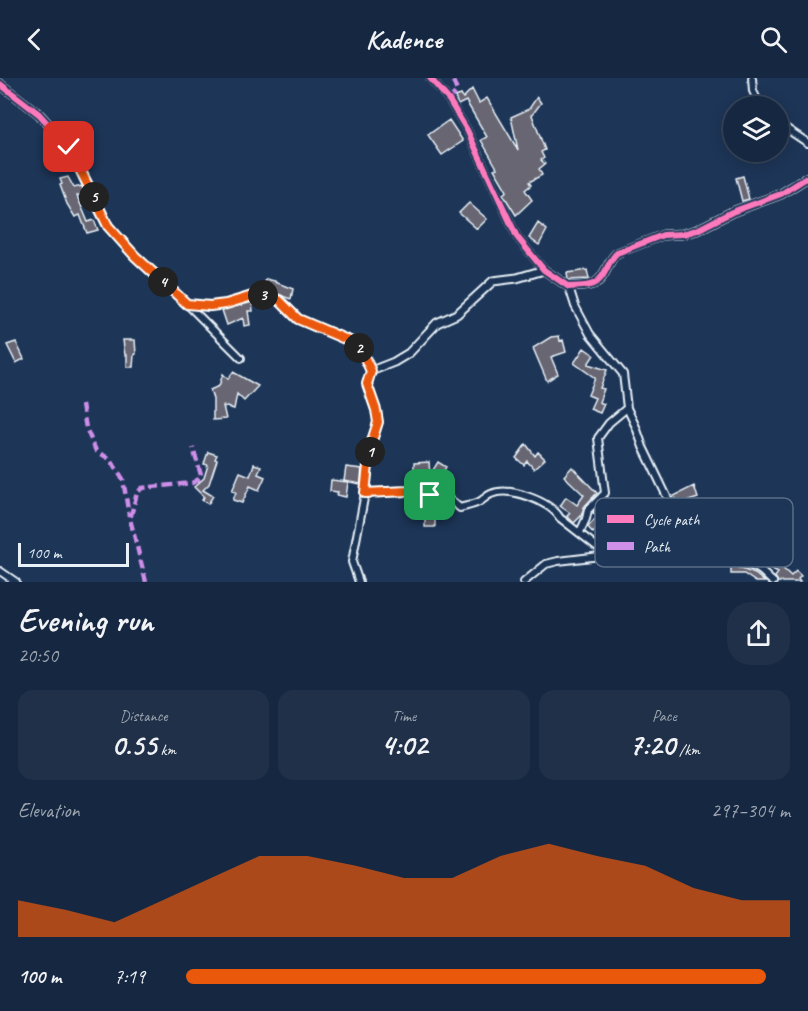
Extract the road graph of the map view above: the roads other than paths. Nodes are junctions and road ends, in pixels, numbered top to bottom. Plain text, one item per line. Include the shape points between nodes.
1 (430, 78) edge
2 (752, 78) edge
3 (0, 84) edge
4 (755, 96) edge
5 (789, 130) edge
6 (808, 143) edge
7 (808, 177) edge
8 (544, 270) junction
9 (569, 287) junction
10 (187, 304) junction
11 (241, 358) dead end
12 (371, 371) junction
13 (627, 408) junction
14 (365, 493) junction
15 (600, 498) edge
16 (666, 498) edge
17 (595, 503) edge
18 (580, 532) junction
19 (595, 545) edge
20 (595, 557) edge
21 (753, 567) edge
22 (0, 571) edge
23 (16, 582) edge
24 (359, 582) edge
25 (524, 582) edge
26 (773, 582) edge

1 - 8 street via 449,100 466,130 517,237
2 - 4 street
3 - 10 street via 39,114 69,147 108,226
5 - 6 street
7 - 9 street via 781,194 697,230 663,235 617,254 597,283
8 - 9 street
8 - 12 street via 493,281 457,314 437,323 409,353
9 - 13 street via 590,334 622,374
10 - 11 street
10 - 12 street via 226,304 259,294 279,300 298,319 360,348
12 - 14 street via 367,384 378,422 370,447
13 - 15 street via 598,438 605,493
13 - 16 street
14 - 18 street via 429,490 430,495 447,497 460,508 492,493 514,491 556,511
14 - 24 street via 352,562
17 - 18 street via 588,510
18 - 19 street
20 - 25 street via 546,564
21 - 26 street
22 - 23 street

